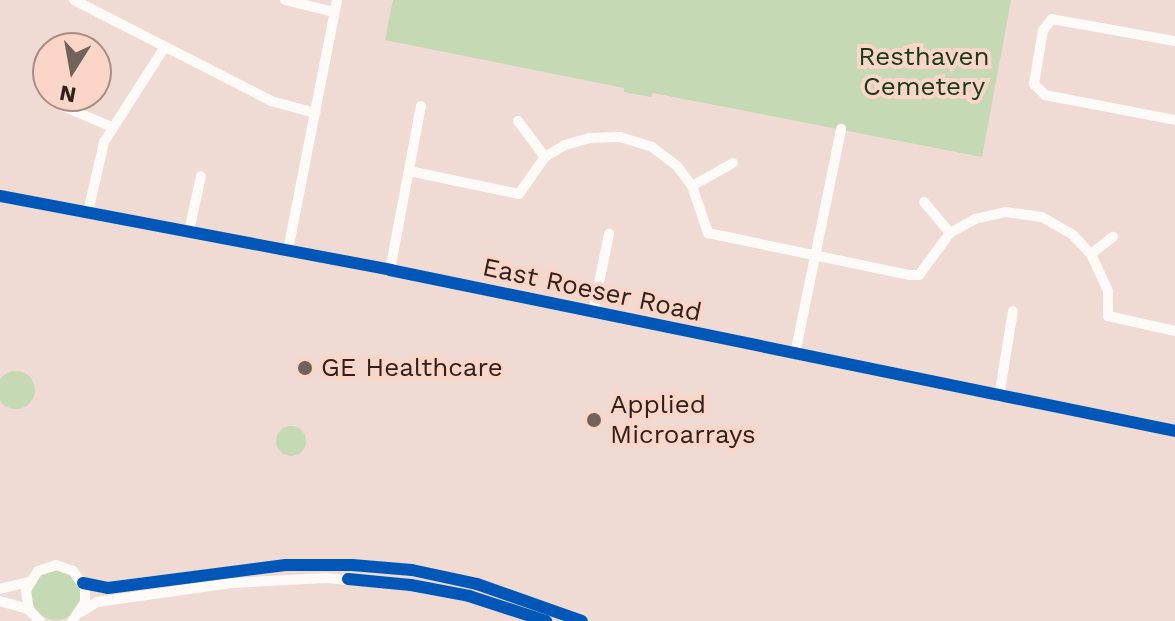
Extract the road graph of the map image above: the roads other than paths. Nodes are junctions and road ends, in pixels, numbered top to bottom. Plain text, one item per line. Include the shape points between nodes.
1 (74, 0) edge
2 (285, 0) edge
3 (337, 0) edge
4 (334, 12) junction
5 (1175, 41) edge
6 (164, 48) junction
7 (421, 106) dead end
8 (77, 112) edge
9 (315, 113) junction
10 (1175, 120) edge
11 (518, 121) dead end
12 (112, 127) junction
13 (841, 129) dead end
14 (545, 157) junction
15 (733, 163) dead end
16 (409, 171) junction
17 (201, 176) dead end
18 (692, 186) junction
19 (0, 196) edge
20 (924, 202) dead end
21 (88, 212) junction
22 (189, 231) junction
23 (950, 233) junction
24 (609, 234) dead end
25 (1113, 237) dead end
26 (288, 250) junction
27 (1091, 254) junction
28 (815, 256) junction
29 (390, 270) junction
30 (1013, 311) dead end
31 (593, 312) junction
32 (1175, 331) edge
33 (795, 354) junction
34 (999, 397) junction
35 (1175, 431) edge
36 (28, 582) junction
37 (83, 583) junction
38 (0, 589) edge
39 (0, 601) edge
40 (29, 610) junction
41 (81, 612) junction
42 (40, 621) edge
43 (72, 621) edge
44 (546, 621) edge
45 (582, 621) edge

1 - 6 street
2 - 4 street
3 - 4 street
4 - 9 street
5 - 10 street via 1052,19 1043,30 1035,74 1038,91
6 - 9 street via 271,101
6 - 12 street
7 - 16 street
8 - 12 street
9 - 26 street
11 - 14 street
12 - 21 street via 99,156
13 - 28 street
14 - 16 street via 519,194
14 - 18 street via 589,138 620,137 652,147
15 - 18 street
16 - 29 street
17 - 22 street
18 - 28 street via 708,233
19 - 21 street, East Roeser Road
20 - 23 street
21 - 22 street, East Roeser Road
22 - 26 street, East Roeser Road
23 - 27 street via 975,219 1006,212 1042,217 1073,235
23 - 28 street via 919,275
24 - 31 street
25 - 27 street
26 - 29 street, East Roeser Road
27 - 32 street via 1108,291 1108,316
28 - 33 street
29 - 31 street, East Roeser Road
30 - 34 street
31 - 33 street, East Roeser Road
33 - 34 street, East Roeser Road
34 - 35 street, East Roeser Road
36 - 37 street via 38,571 56,565 73,571
36 - 38 street
36 - 40 street
37 - 41 street
37 - 45 street via 108,588 286,565 352,565 412,570 477,584
39 - 40 street
40 - 42 street
41 - 43 street
41 - 44 street via 97,602 232,583 326,578 469,596

